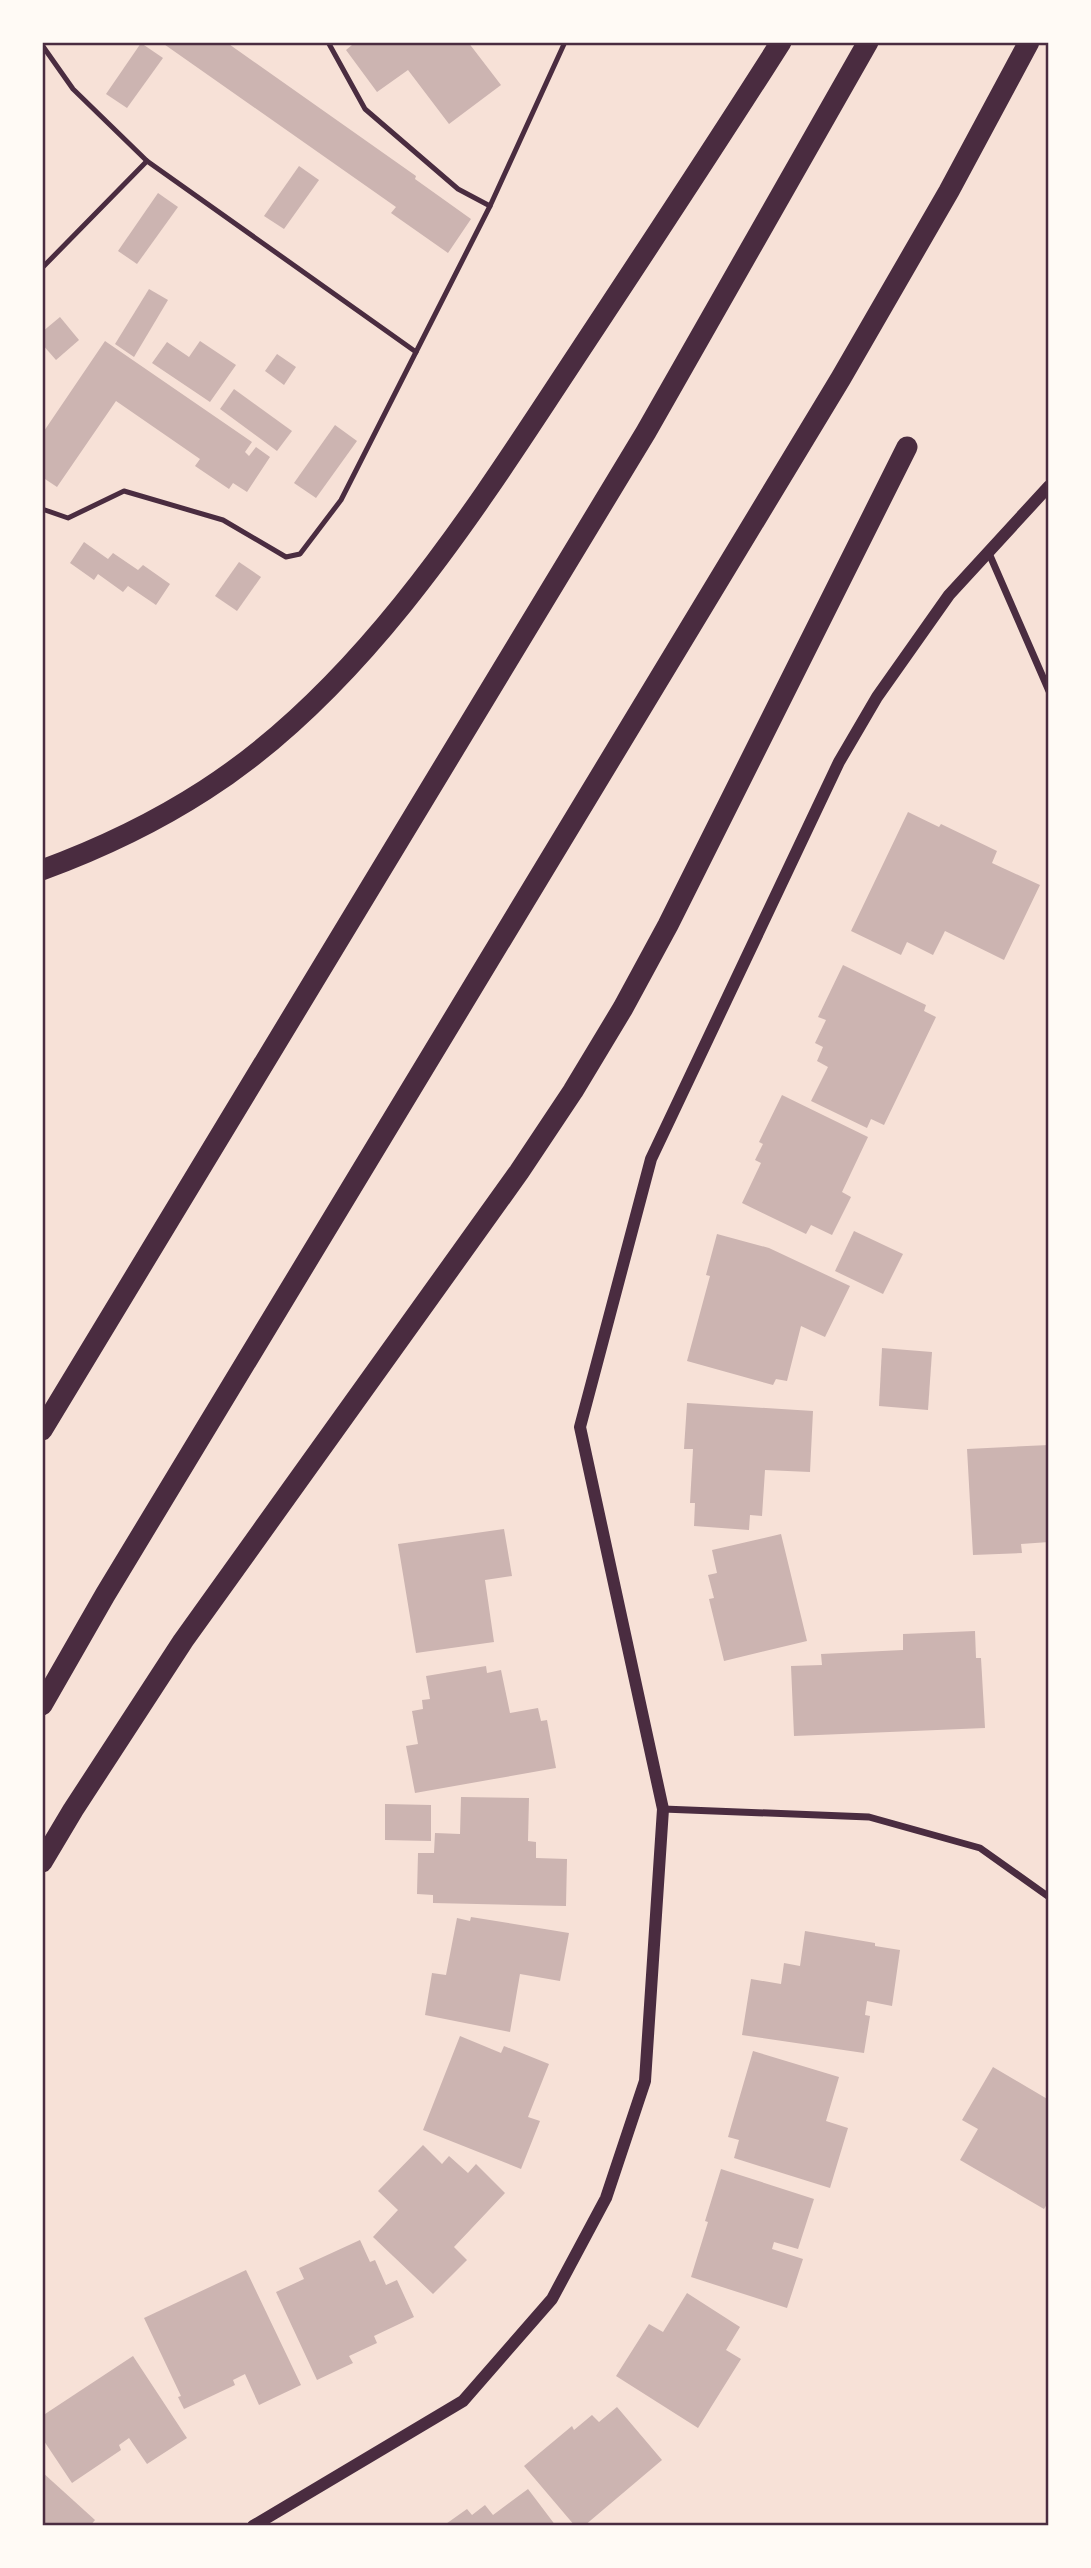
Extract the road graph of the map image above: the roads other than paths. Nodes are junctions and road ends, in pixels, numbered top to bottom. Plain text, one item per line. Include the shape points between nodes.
1 (328, 42) edge
2 (565, 42) edge
3 (781, 42) edge
4 (869, 42) edge
5 (1029, 42) edge
6 (42, 45) edge
7 (148, 161) junction
8 (489, 205) junction
9 (42, 268) edge
10 (415, 352) junction
11 (907, 447) dead end
12 (1049, 486) edge
13 (42, 509) edge
14 (988, 550) junction
15 (1049, 691) edge
16 (42, 870) edge
17 (42, 1430) edge
18 (42, 1705) edge
19 (663, 1809) junction
20 (42, 1862) edge
21 (1049, 1897) edge
22 (253, 2526) edge

1 - 8 lane via 365,108 458,188
2 - 8 lane
3 - 16 highway via 513,452 368,645 316,700 207,789 149,824
4 - 17 highway via 646,432
5 - 18 highway via 834,389
6 - 7 lane via 73,89
7 - 9 lane
7 - 10 lane
8 - 10 lane
10 - 13 lane via 341,500 300,554 286,557 223,520 124,491 68,518
11 - 20 highway via 668,925 573,1091 183,1641
12 - 14 street
14 - 15 street
14 - 19 street via 910,647 839,762 651,1159 580,1427
19 - 21 street via 869,1817 980,1848
19 - 22 street via 645,2081 606,2198 552,2299 463,2401

